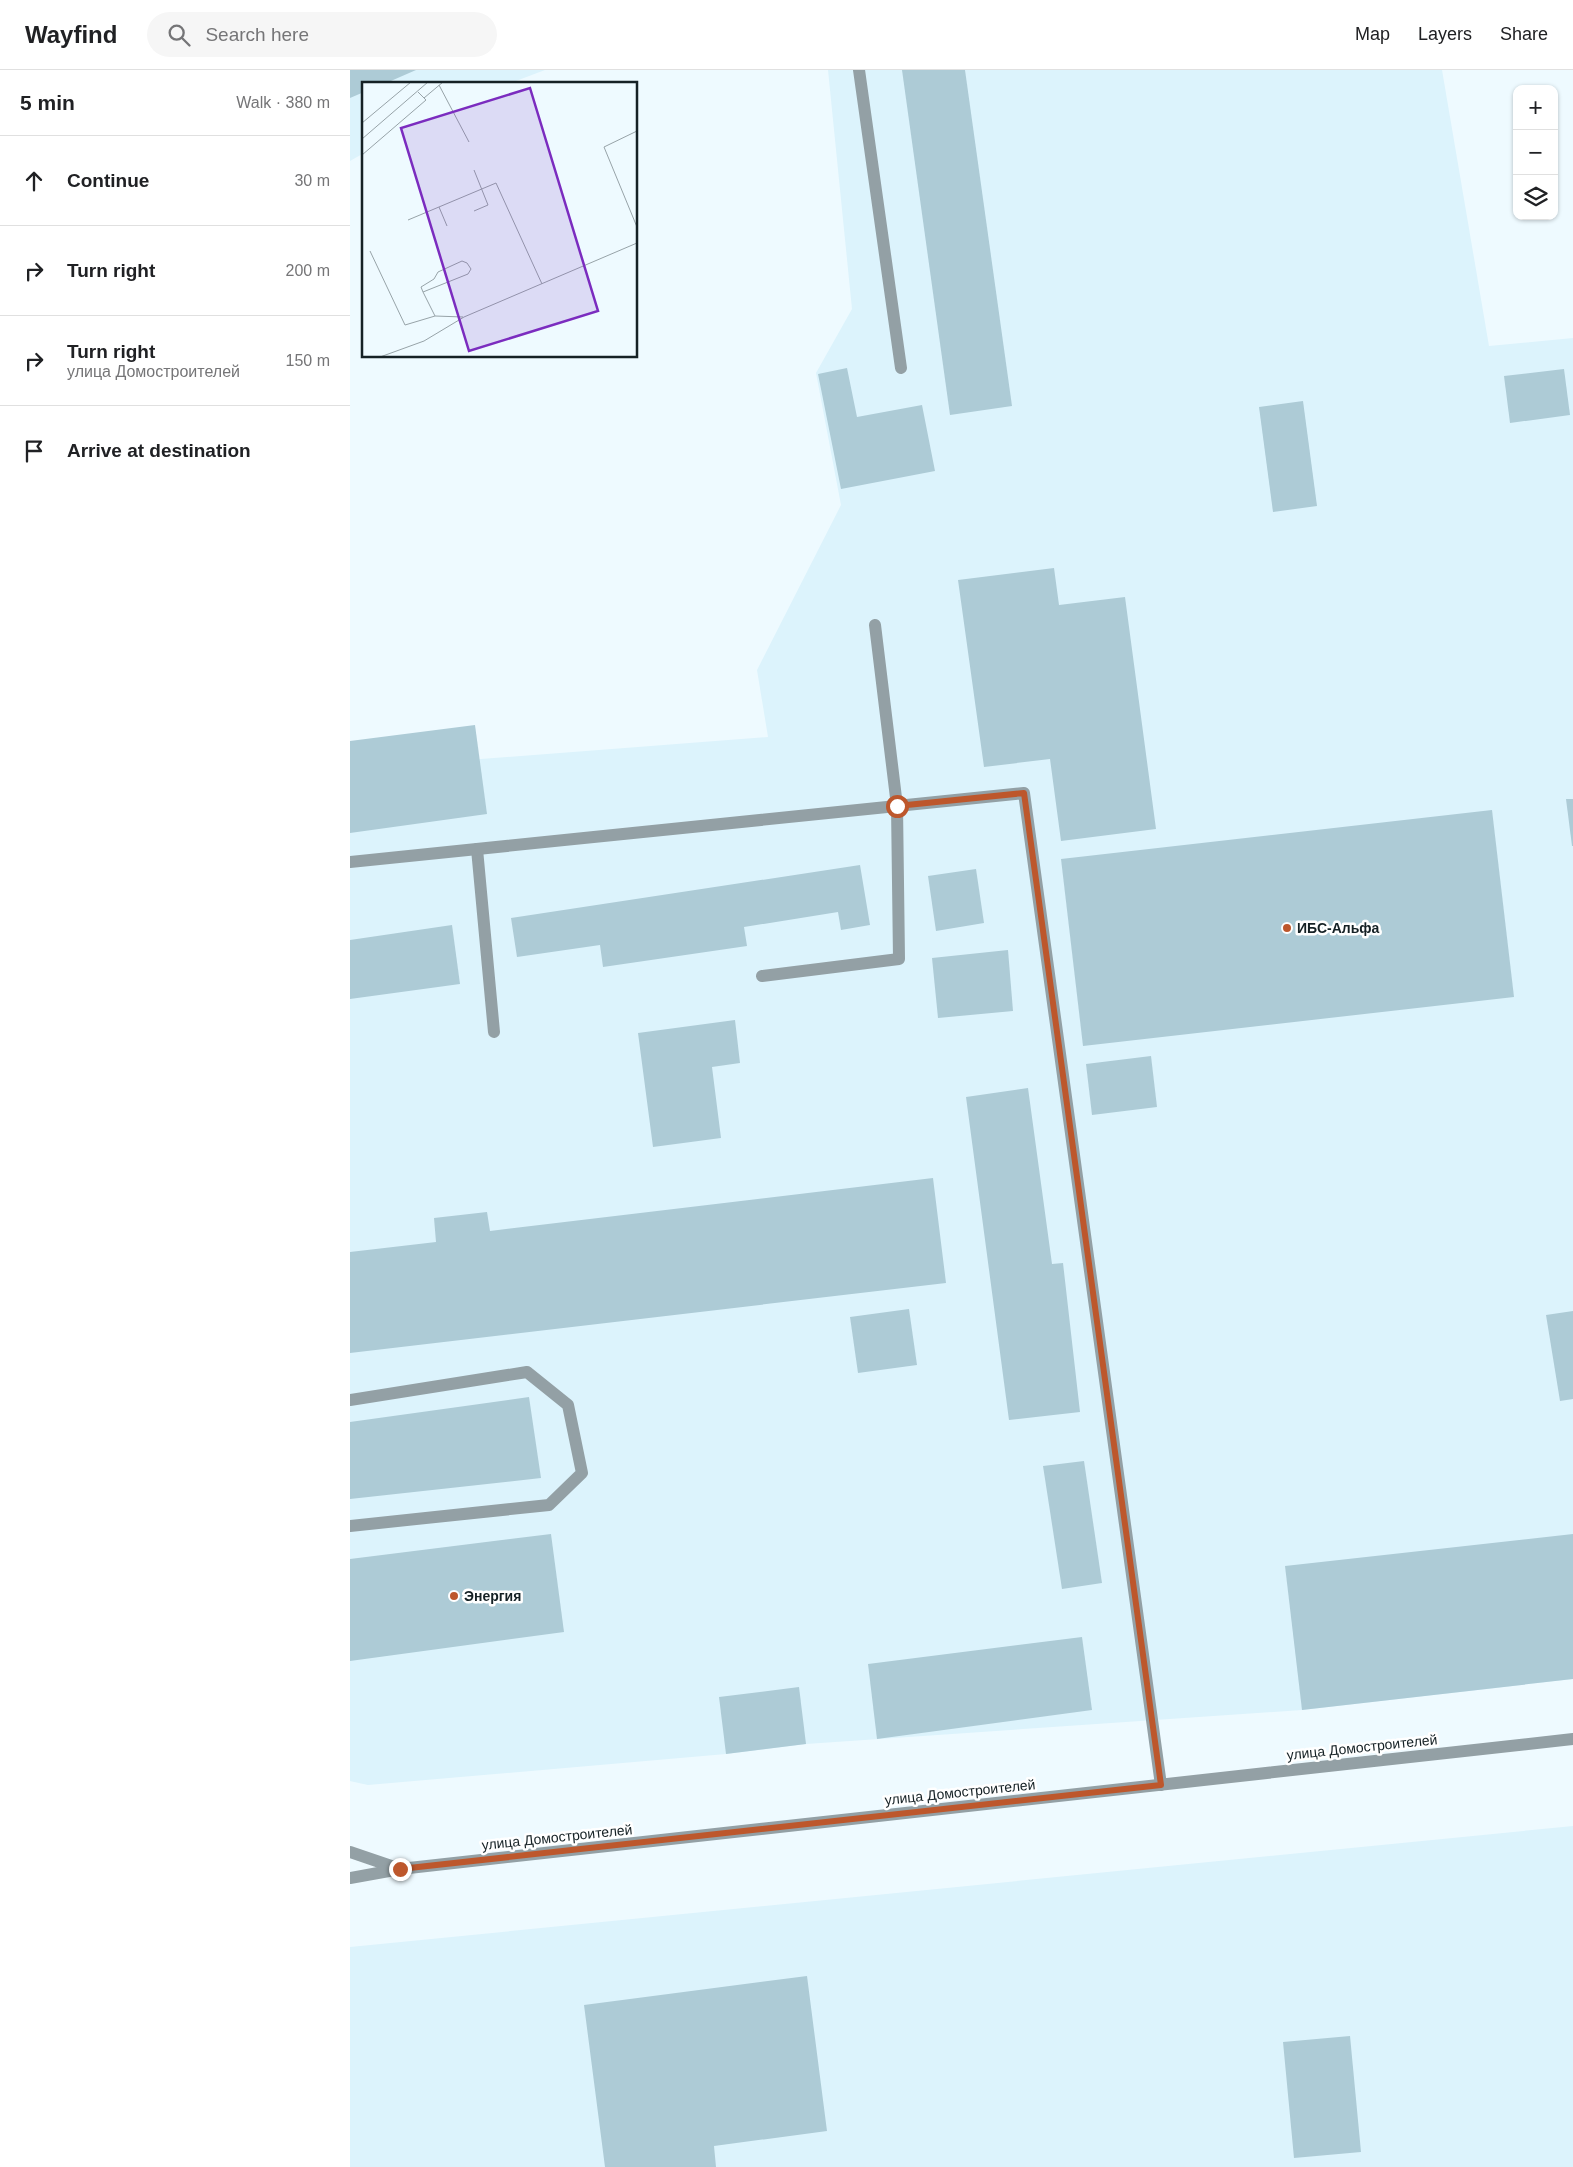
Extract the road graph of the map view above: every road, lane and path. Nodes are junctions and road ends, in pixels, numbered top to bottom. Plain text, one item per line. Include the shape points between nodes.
1 (859, 70) edge
2 (901, 368) dead end
3 (875, 625) dead end
4 (897, 806) junction
5 (477, 849) junction
6 (350, 862) edge
7 (762, 976) dead end
8 (494, 1032) dead end
9 (350, 1400) edge
10 (350, 1526) edge
11 (1573, 1739) edge
12 (1161, 1785) junction
13 (350, 1852) edge
14 (400, 1869) junction
15 (350, 1878) edge

1 - 2 street
3 - 4 street
4 - 5 street
4 - 7 street via 899,959
4 - 12 street via 1024,793
5 - 6 street
5 - 8 street
9 - 10 street via 527,1372 568,1405 582,1473 549,1506
11 - 12 street, улица Домостроителей
12 - 14 street, улица Домостроителей
13 - 14 street
14 - 15 street, улица Домостроителей

